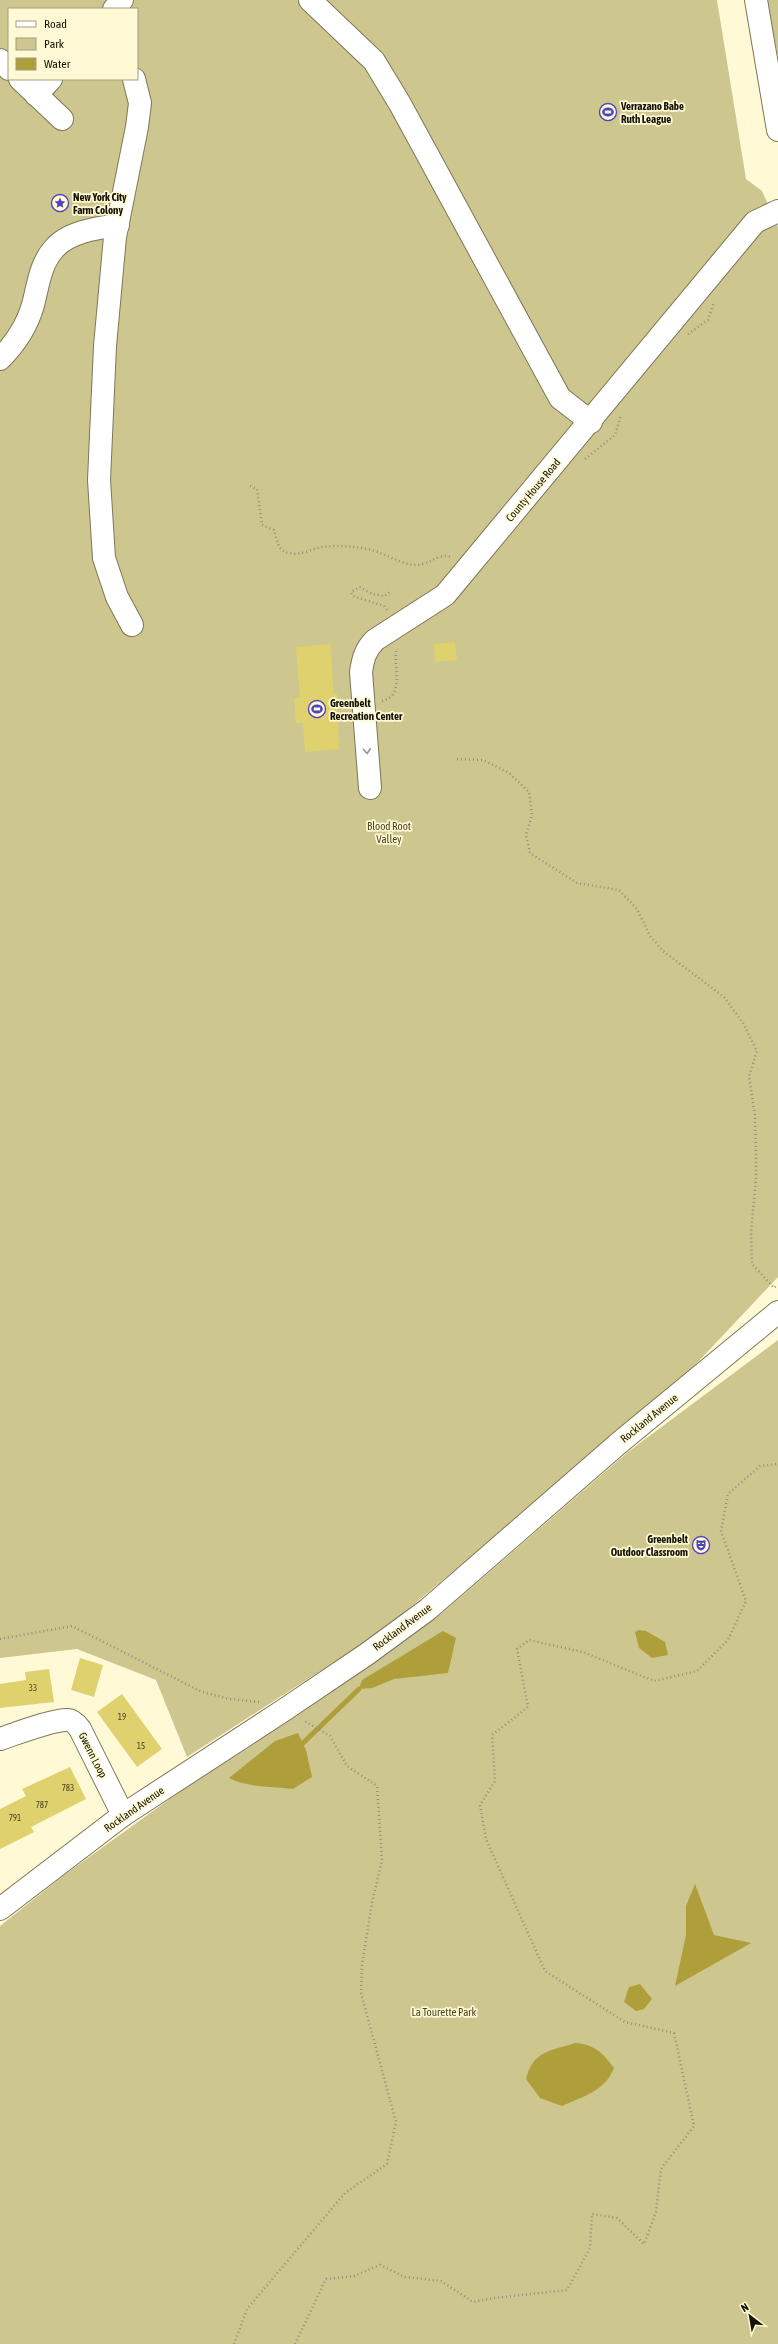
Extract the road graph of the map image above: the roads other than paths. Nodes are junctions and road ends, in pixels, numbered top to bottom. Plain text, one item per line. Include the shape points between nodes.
1 (310, 0) edge
2 (756, 0) edge
3 (0, 60) edge
4 (8, 68) edge
5 (23, 80) edge
6 (134, 80) edge
7 (44, 87) edge
8 (62, 119) dead end
9 (778, 130) edge
10 (778, 211) edge
11 (118, 225) junction
12 (0, 359) edge
13 (591, 422) junction
14 (132, 625) dead end
15 (370, 788) dead end
16 (778, 1312) edge
17 (0, 1739) edge
18 (123, 1815) junction
19 (0, 1909) edge

1 - 13 street via 374,61 404,111 560,398
2 - 9 street
3 - 4 street
5 - 7 street
6 - 11 street via 140,104
7 - 8 street
10 - 13 street, County House Road via 755,222
11 - 12 street via 81,233 53,250 41,273 23,331
11 - 14 street via 105,346 99,480 100,517 104,558 117,597
13 -> 15 street, County House Road via 445,595 368,647 361,672 373,708
16 - 18 street, Rockland Avenue via 619,1443 427,1610 310,1693
17 - 18 street, Gwenn Loop via 58,1722 69,1720 75,1723
18 - 19 street, Rockland Avenue

